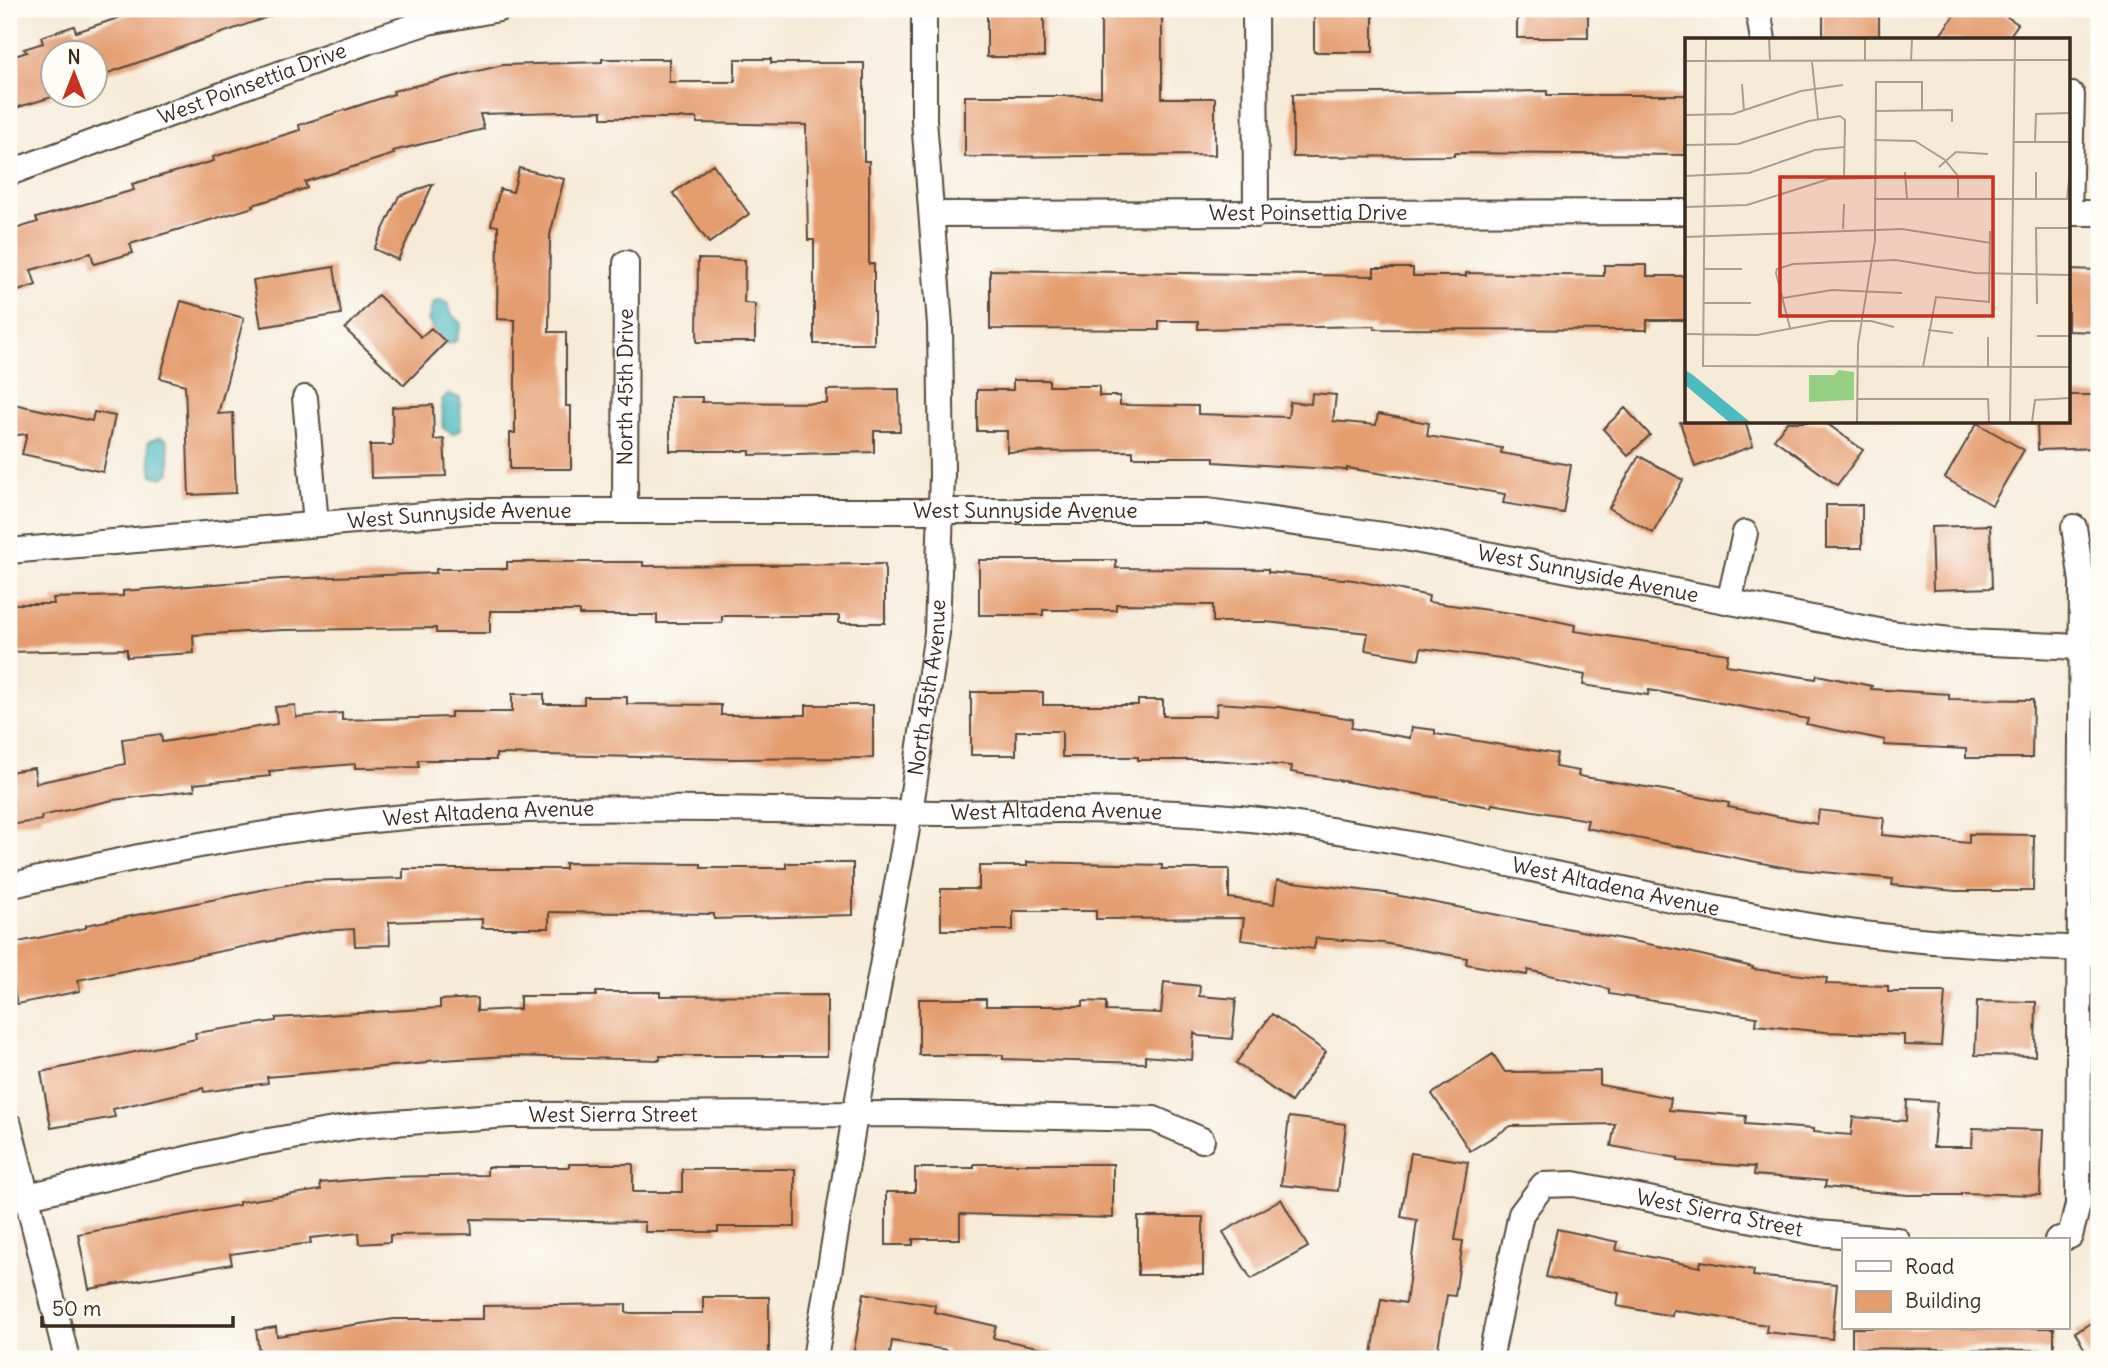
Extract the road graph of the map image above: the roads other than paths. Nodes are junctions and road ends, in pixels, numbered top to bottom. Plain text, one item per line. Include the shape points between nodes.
1 (499, 9) edge
2 (924, 9) edge
3 (1255, 9) edge
4 (1758, 9) edge
5 (1763, 38) edge
6 (2072, 94) dead end
7 (9, 173) edge
8 (2070, 173) edge
9 (1685, 212) edge
10 (2070, 213) edge
11 (2099, 213) edge
12 (932, 214) junction
13 (1256, 215) junction
14 (626, 263) dead end
15 (305, 398) dead end
16 (625, 509) junction
17 (942, 511) junction
18 (316, 524) junction
19 (2074, 527) dead end
20 (1745, 533) dead end
21 (9, 551) edge
22 (1729, 602) junction
23 (2081, 647) junction
24 (910, 812) junction
25 (9, 886) edge
26 (2089, 949) edge
27 (855, 1115) junction
28 (9, 1125) edge
29 (1202, 1140) dead end
30 (28, 1196) junction
31 (1874, 1238) edge
32 (2064, 1238) edge
33 (67, 1359) edge
34 (816, 1359) edge
35 (1490, 1359) edge

1 - 7 street, West Poinsettia Drive via 428,22 369,41
2 - 12 street, North 45th Avenue via 924,120
3 - 13 street
4 - 5 street
6 - 8 street
9 - 13 street, West Poinsettia Drive
10 - 11 street
12 - 13 street, West Poinsettia Drive
12 - 17 street, North 45th Avenue via 940,325
14 - 16 street, North 45th Drive
15 - 18 street
16 - 17 street, West Sunnyside Avenue
16 - 18 street, West Sunnyside Avenue via 470,511
17 - 22 street, West Sunnyside Avenue via 1207,510 1405,538
17 - 24 street, North 45th Avenue via 937,633
18 - 21 street, West Sunnyside Avenue
19 - 23 street via 2082,582
20 - 22 street
22 - 23 street, West Sunnyside Avenue via 1889,633
23 - 26 street
24 - 25 street, West Altadena Avenue via 527,812 403,817 122,859
24 - 26 street, West Altadena Avenue via 1062,810 1230,817 1389,839 1839,930 1925,941
24 - 27 street, North 45th Avenue
26 - 32 street via 2078,1205
27 - 29 street, West Sierra Street via 1154,1119
27 - 30 street, West Sierra Street via 510,1115 363,1125 246,1145
27 - 34 street, North 45th Avenue
28 - 30 street
30 - 33 street
31 - 35 street, West Sierra Street via 1818,1233 1574,1184 1542,1185 1521,1214

